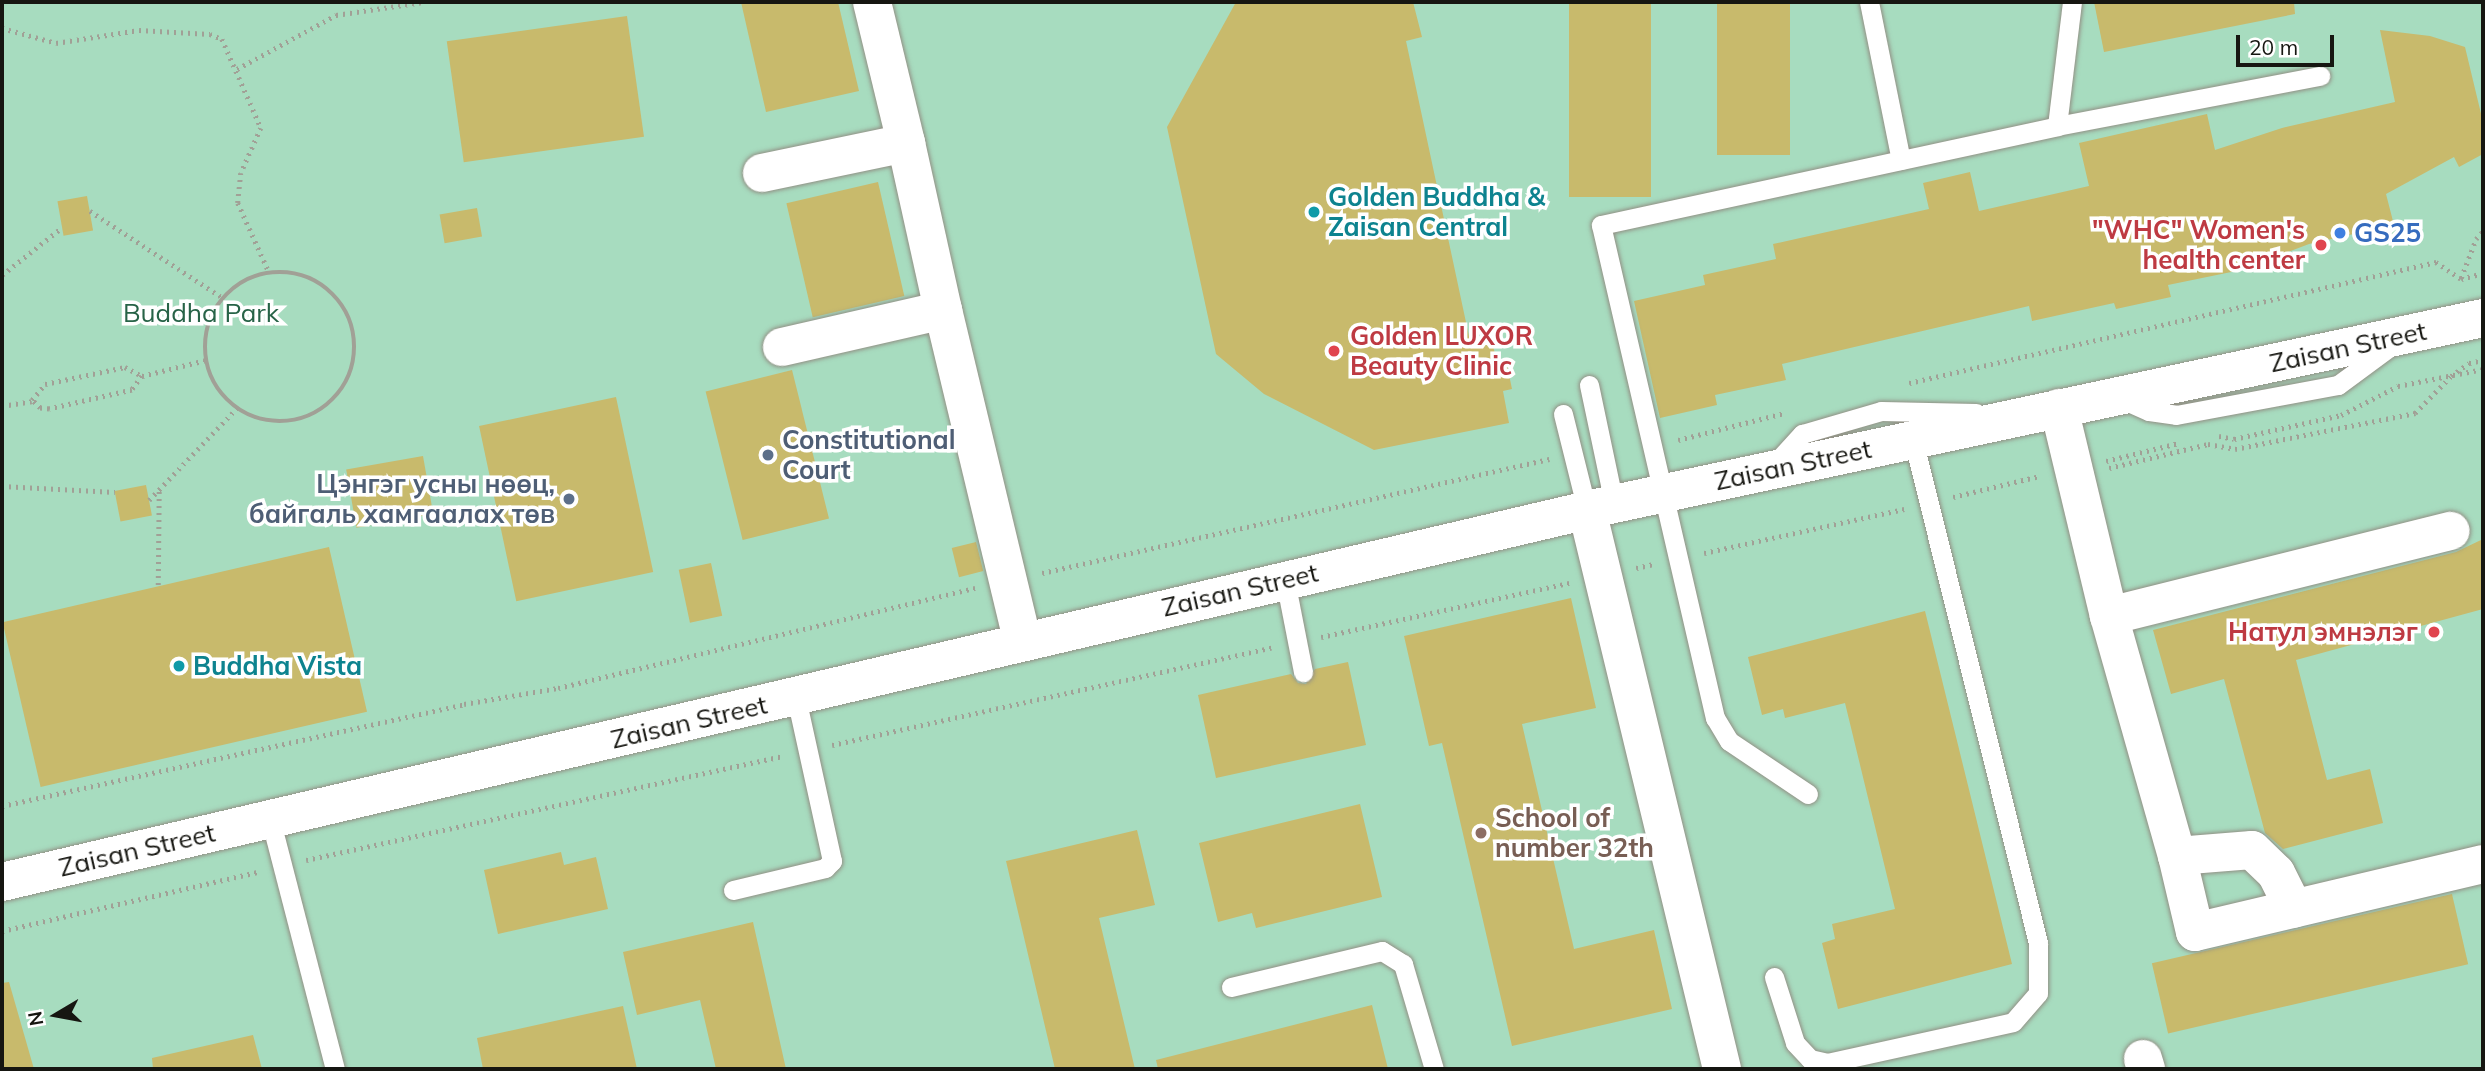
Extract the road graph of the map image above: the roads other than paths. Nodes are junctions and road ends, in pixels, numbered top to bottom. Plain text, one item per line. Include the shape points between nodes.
1 (872, 2) edge
2 (1869, 2) edge
3 (2072, 2) edge
4 (2320, 76) dead end
5 (2057, 126) junction
6 (906, 143) junction
7 (1901, 160) junction
8 (762, 173) dead end
9 (943, 310) junction
10 (2483, 318) edge
11 (782, 347) dead end
12 (1589, 385) dead end
13 (2044, 411) junction
14 (1563, 414) dead end
15 (1913, 439) junction
16 (1769, 470) junction
17 (1661, 494) junction
18 (1601, 507) junction
19 (2451, 531) dead end
20 (1284, 580) junction
21 (2109, 616) junction
22 (1022, 640) junction
23 (1303, 672) dead end
24 (796, 697) junction
25 (1808, 794) dead end
26 (271, 818) junction
27 (2176, 856) junction
28 (2483, 864) edge
29 (2, 882) edge
30 (733, 890) dead end
31 (2294, 909) junction
32 (1774, 977) dead end
33 (1231, 987) dead end
34 (335, 1069) edge
35 (1434, 1069) edge
36 (1722, 1069) edge

1 - 6 street
2 - 7 lane
3 - 5 lane
4 - 5 lane
5 - 7 lane
6 - 8 street
6 - 9 street
7 - 17 lane via 1601,225
9 - 11 street
9 - 22 street
10 - 13 street, Zaisan Street
12 - 18 lane
13 - 15 street, Zaisan Street
13 - 16 lane via 1881,411 1802,434
13 - 21 street via 2081,466
14 - 18 lane via 1573,454
15 - 16 street, Zaisan Street
15 - 32 lane via 2038,943 2038,993 2013,1022 1827,1063 1810,1059 1795,1043
16 - 17 street, Zaisan Street
17 - 18 street, Zaisan Street
17 - 25 lane via 1715,718 1729,741
18 - 20 street, Zaisan Street
18 - 36 street via 1605,575
19 - 21 street
20 - 22 street, Zaisan Street
20 - 23 lane
21 - 27 street
22 - 24 street, Zaisan Street
24 - 26 street, Zaisan Street
24 - 30 lane via 831,863
26 - 29 street, Zaisan Street
26 - 34 lane
27 - 31 street via 2252,850 2276,873
27 - 31 street via 2195,932
28 - 31 street
33 - 35 lane via 1382,951 1403,964

